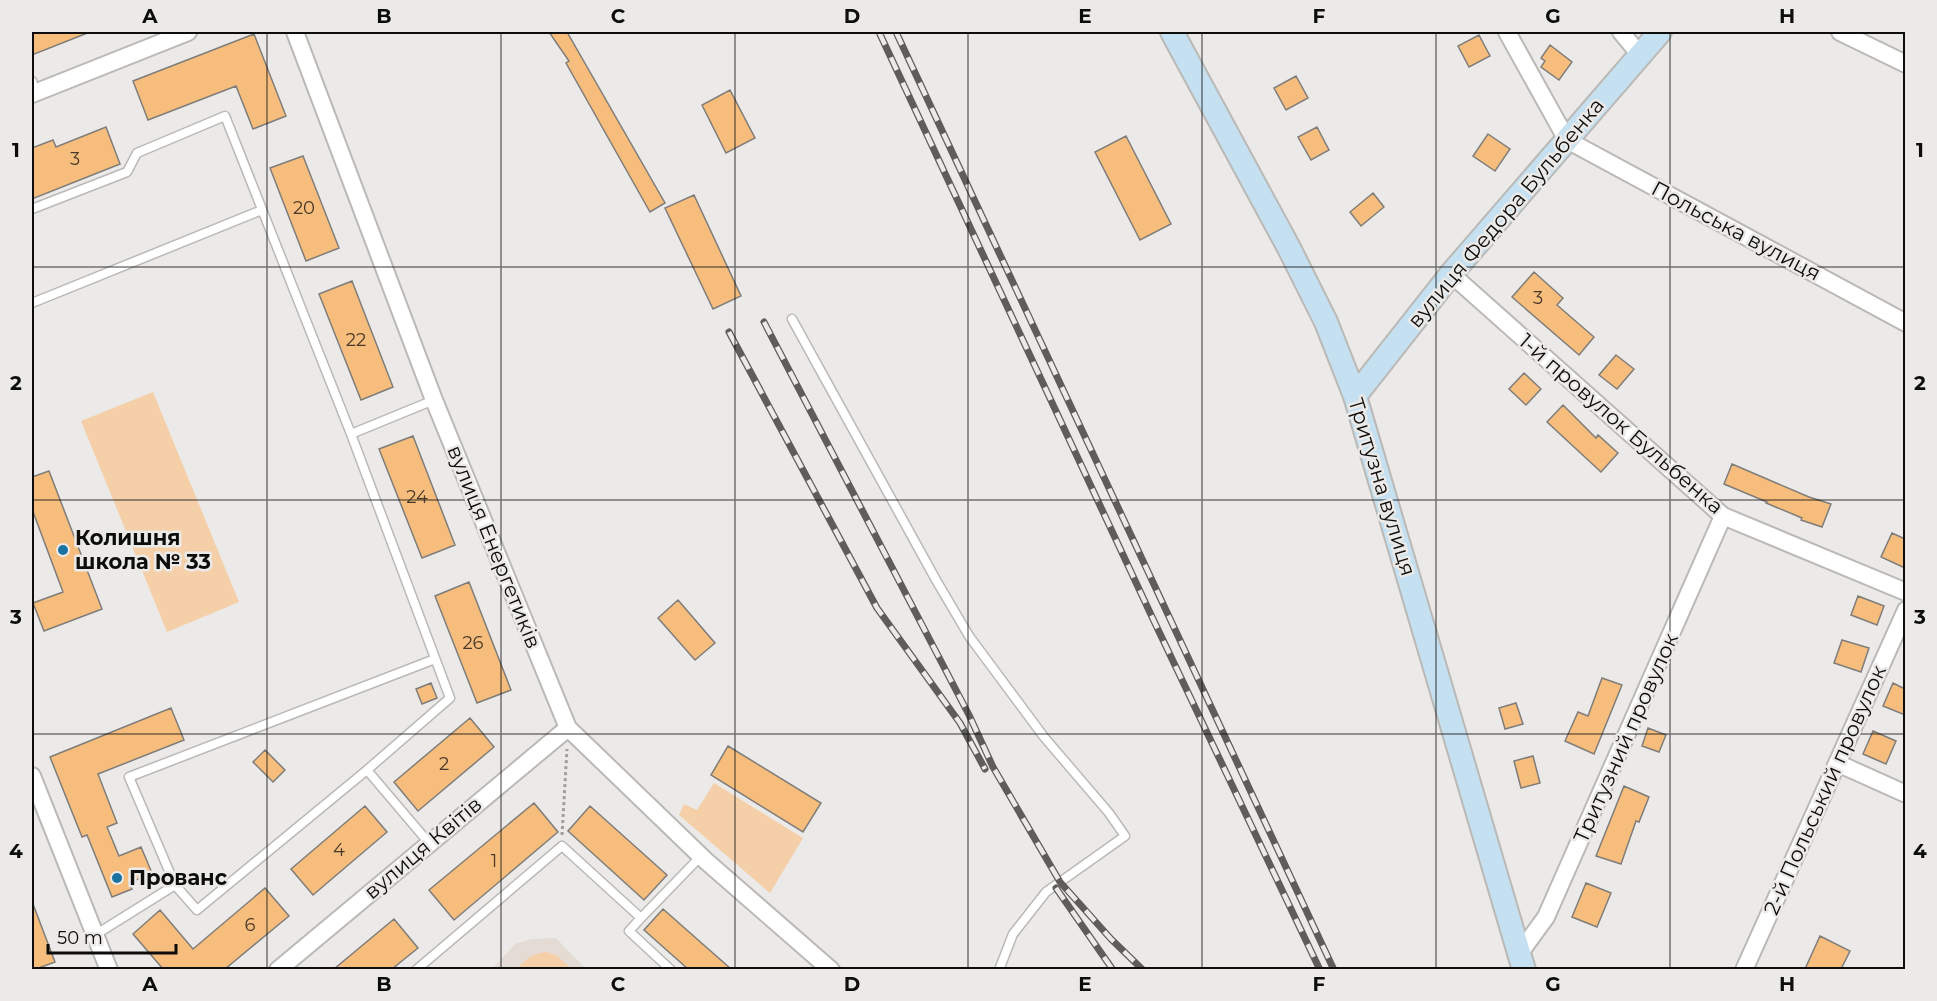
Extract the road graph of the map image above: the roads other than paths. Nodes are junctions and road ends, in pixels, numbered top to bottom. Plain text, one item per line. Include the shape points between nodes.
1 (188, 32) edge
2 (295, 32) edge
3 (1172, 32) edge
4 (1507, 32) edge
5 (1621, 32) edge
6 (1660, 32) edge
7 (1840, 32) edge
8 (1640, 55) junction
9 (1905, 64) edge
10 (33, 89) edge
11 (1568, 140) junction
12 (32, 208) edge
13 (262, 210) junction
14 (1451, 274) junction
15 (32, 303) edge
16 (792, 319) dead end
17 (1905, 323) edge
18 (1355, 396) junction
19 (434, 400) junction
20 (351, 434) junction
21 (1723, 516) junction
22 (1905, 592) edge
23 (1905, 610) edge
24 (435, 659) junction
25 (568, 728) junction
26 (1837, 763) junction
27 (367, 770) junction
28 (32, 776) edge
29 (1905, 794) edge
30 (35, 796) edge
31 (429, 843) junction
32 (701, 856) junction
33 (175, 885) junction
34 (641, 918) junction
35 (95, 935) junction
36 (1521, 962) edge
37 (110, 969) edge
38 (278, 969) edge
39 (416, 969) edge
40 (671, 969) edge
41 (831, 969) edge
42 (999, 969) edge
43 (1744, 969) edge

1 - 10 street
2 - 19 street, вулиця Енергетиків
3 - 18 street, Тритузна вулиця via 1289,248 1326,322
4 - 11 street
5 - 8 street
6 - 8 street, вулиця Федора Бульбенка
7 - 9 street
8 - 11 street, вулиця Федора Бульбенка
11 - 14 street, вулиця Федора Бульбенка
11 - 17 street, Польська вулиця
12 - 13 lane via 127,172 136,153 225,116
13 - 15 lane
13 - 20 lane
14 - 18 street, вулиця Федора Бульбенка
14 - 21 street, 1-й провулок Бульбенка
16 - 42 lane via 969,636 1125,836 1046,892 1013,934
18 - 36 street, Тритузна вулиця
19 - 20 lane
19 - 25 street, вулиця Енергетиків
20 - 24 lane
21 - 22 street, 1-й провулок Бульбенка
21 - 36 street, Тритузний провулок via 1546,917
23 - 26 street, 2-й Польський провулок
24 - 27 lane via 450,698
24 - 33 lane via 129,777
25 - 31 street, вулиця Квітів
25 - 32 street, вулиця Енергетиків
26 - 29 street
26 - 43 street, 2-й Польський провулок
27 - 31 lane
27 - 33 lane via 197,910
28 - 30 street
30 - 35 street
31 - 38 street, вулиця Квітів
32 - 34 lane
32 - 41 street, вулиця Енергетиків
33 - 35 lane
34 - 39 lane via 561,846
34 - 40 lane via 629,931
35 - 37 street

